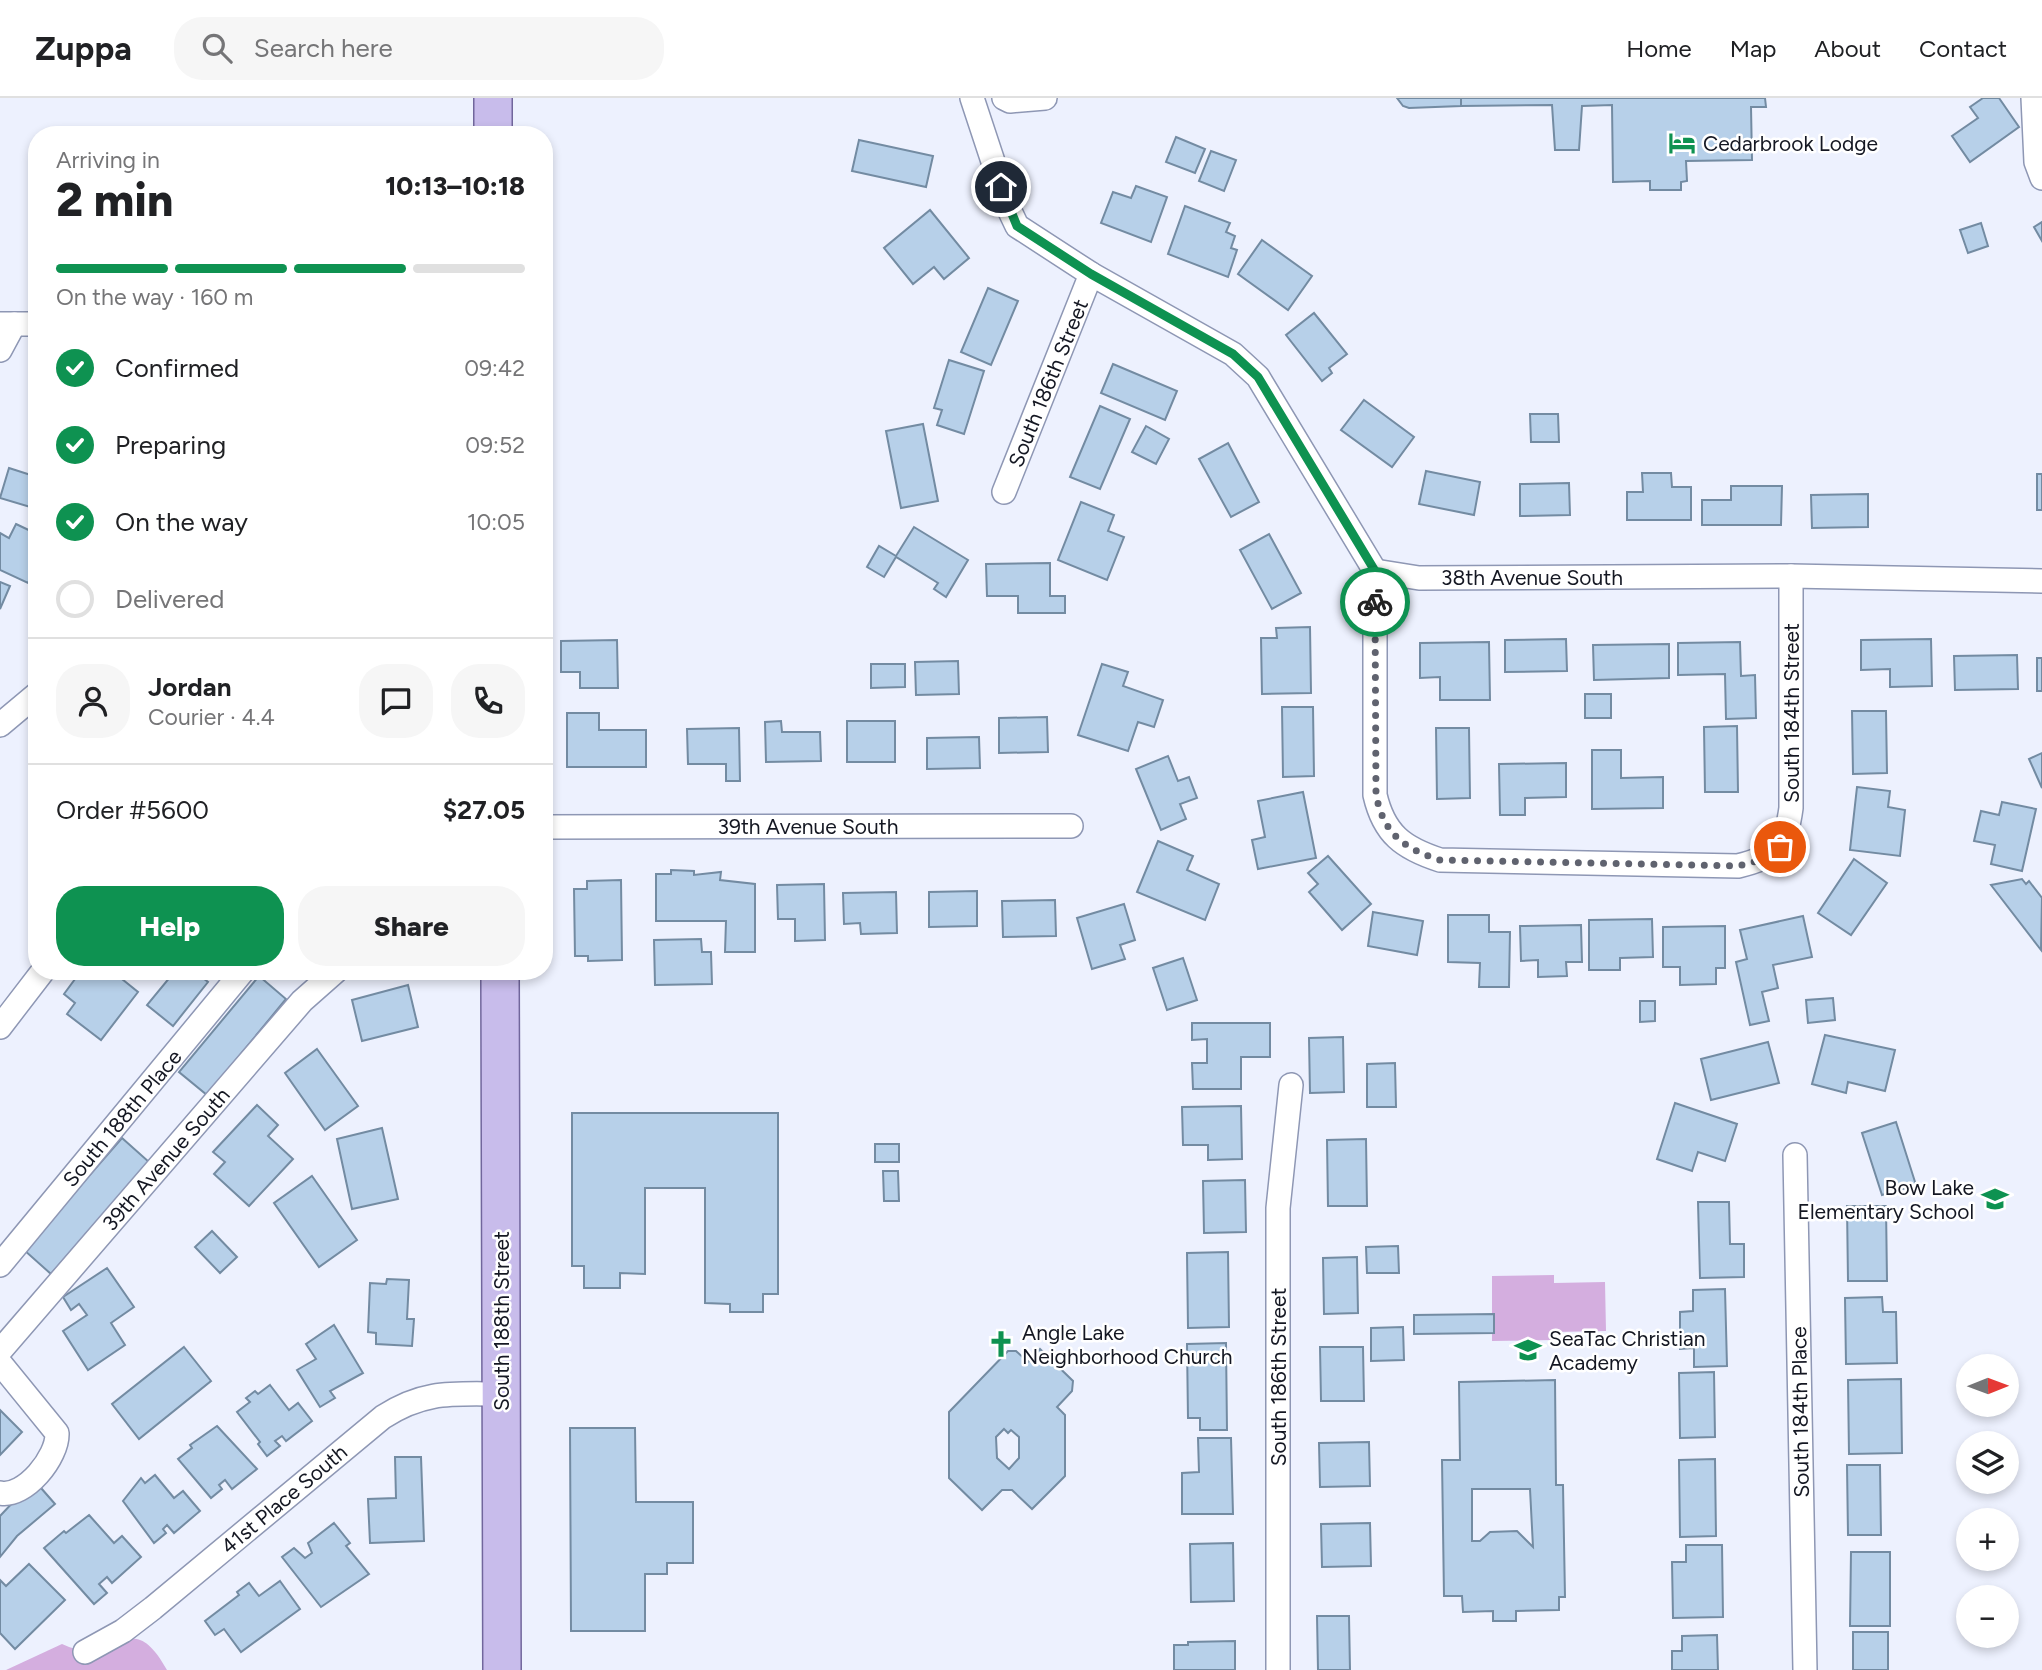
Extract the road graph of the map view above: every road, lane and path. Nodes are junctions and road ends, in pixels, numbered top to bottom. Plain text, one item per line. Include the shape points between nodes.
1 (493, 98) edge
2 (972, 98) edge
3 (1004, 98) edge
4 (1045, 98) edge
5 (2033, 98) edge
6 (493, 126) edge
7 (2042, 177) edge
8 (1091, 274) junction
9 (17, 324) edge
10 (0, 350) edge
11 (1004, 492) dead end
12 (1375, 571) junction
13 (1791, 576) junction
14 (2042, 581) edge
15 (28, 702) edge
16 (0, 725) edge
17 (1071, 826) dead end
18 (553, 827) edge
19 (36, 980) edge
20 (236, 980) edge
21 (325, 980) edge
22 (500, 980) edge
23 (0, 1027) edge
24 (1291, 1085) dead end
25 (1794, 1155) dead end
26 (0, 1265) edge
27 (0, 1352) edge
28 (0, 1363) edge
29 (501, 1394) junction
30 (0, 1493) edge
31 (85, 1652) dead end
32 (502, 1670) edge
33 (1278, 1670) edge
34 (1805, 1670) edge

1 - 6 main road
2 - 8 street via 1017,226
3 - 4 street
5 - 7 street via 2036,162
8 - 11 street, South 186th Street
8 - 12 street via 1233,354 1258,377
9 - 10 street
12 - 13 street, 38th Avenue South via 1419,578
12 - 13 street, South 184th Street via 1376,795 1380,817 1392,834 1415,852 1440,860 1738,866 1761,860 1780,847 1788,828
13 - 14 street, 38th Avenue South
15 - 16 street
17 - 18 street, 39th Avenue South
19 - 23 street
20 - 26 street, South 188th Place
21 - 27 street, 39th Avenue South via 302,1000
22 - 29 main road, South 188th Street
24 - 33 street, South 186th Street via 1278,1208
25 - 34 street, South 184th Place
28 - 30 street via 57,1433 57,1443 48,1465 12,1493
29 - 31 street, 41st Place South via 433,1395 408,1401 142,1616
29 - 32 main road, South 188th Street

